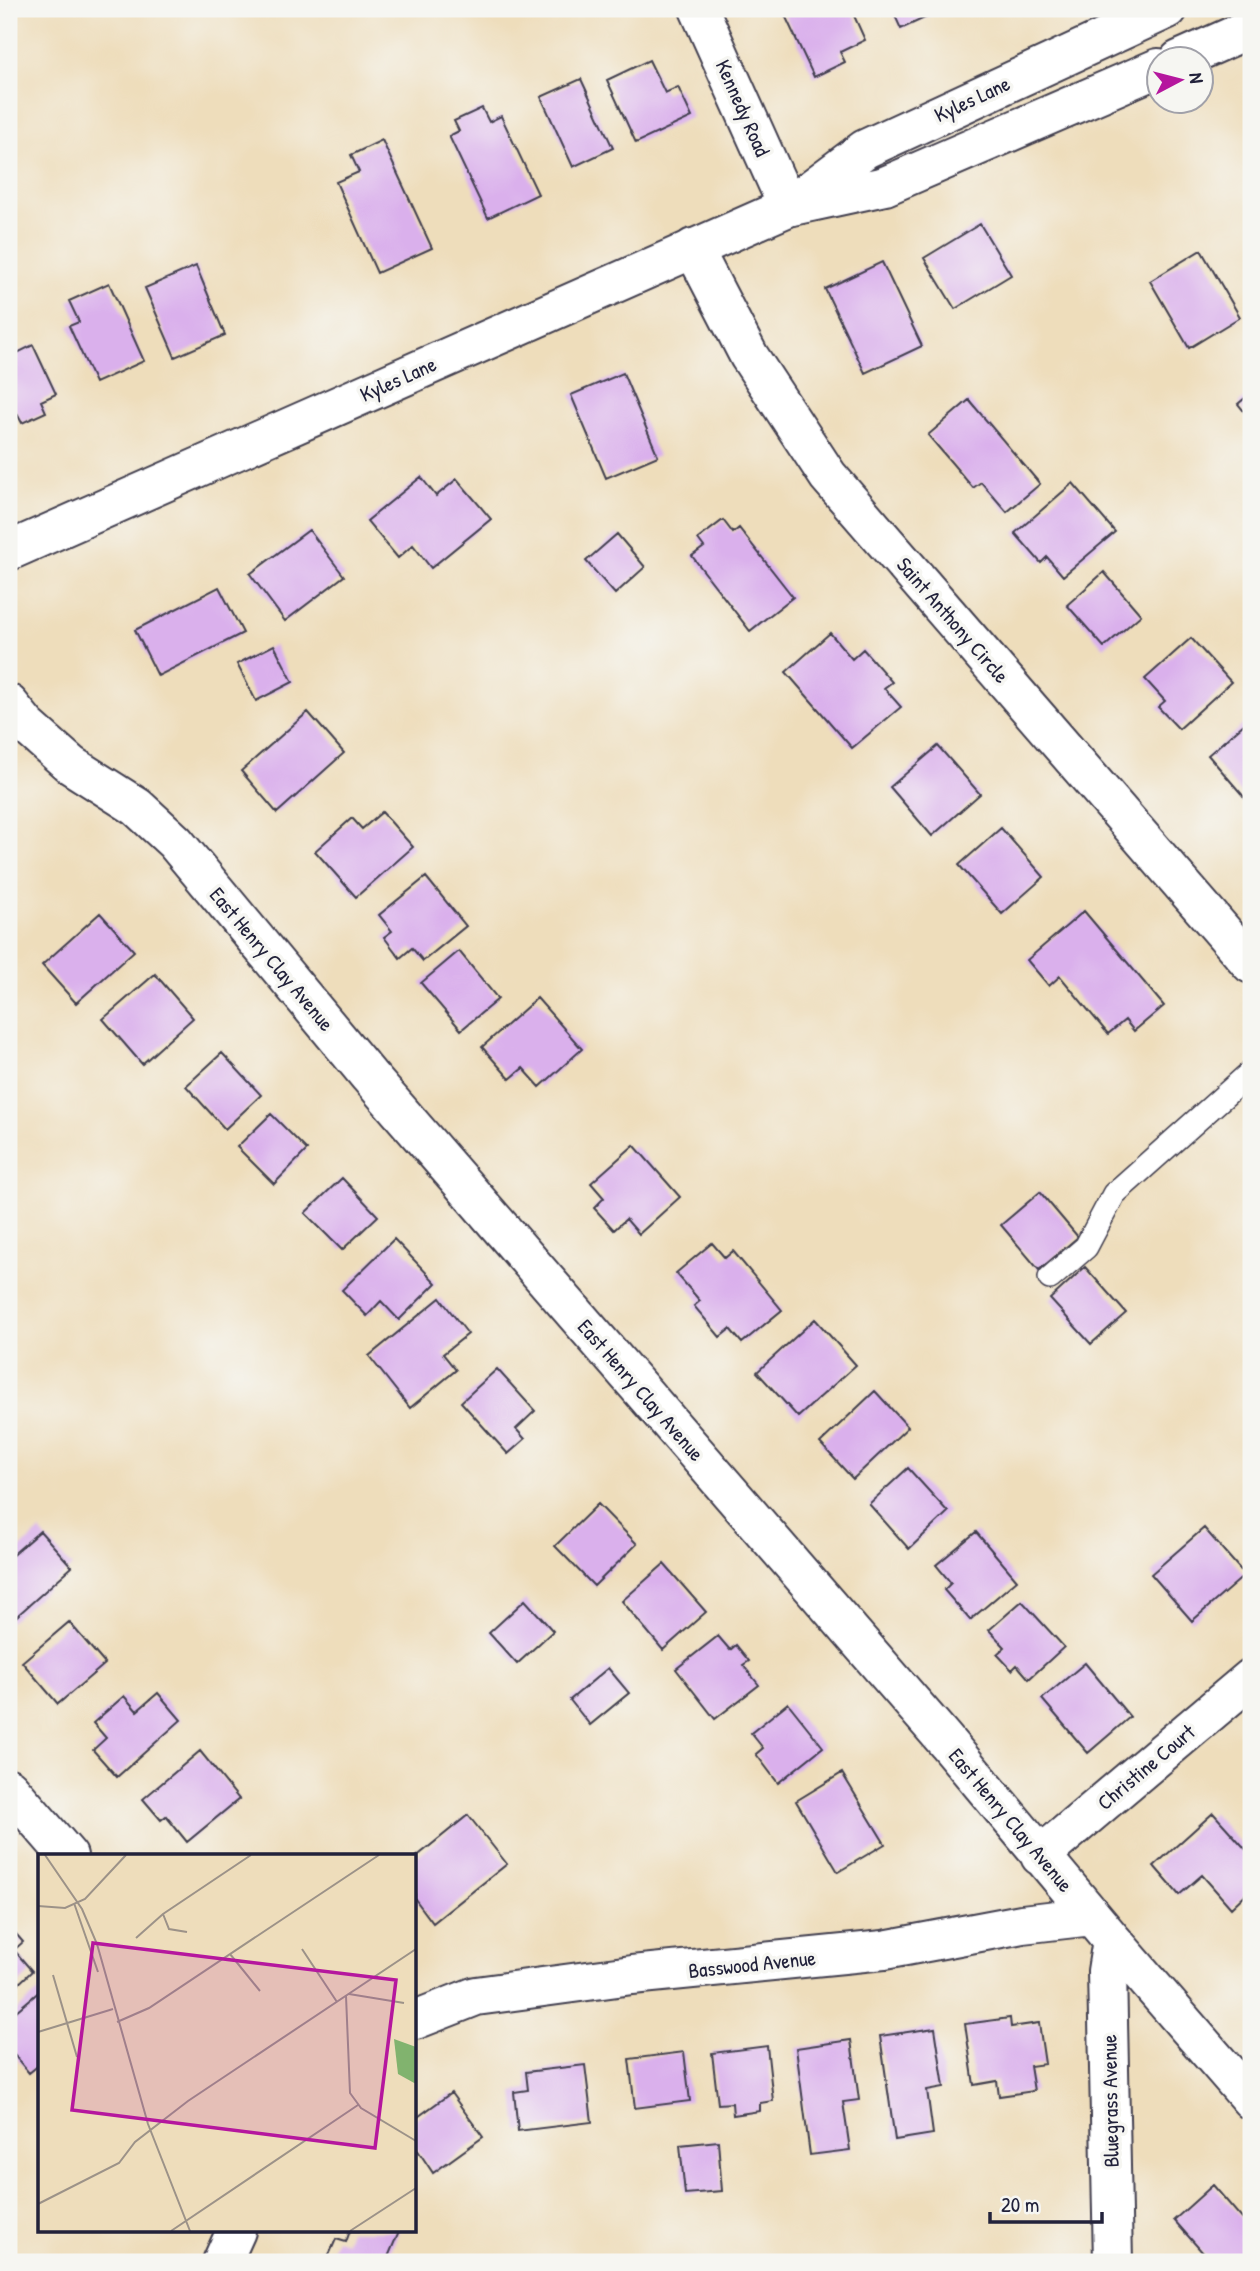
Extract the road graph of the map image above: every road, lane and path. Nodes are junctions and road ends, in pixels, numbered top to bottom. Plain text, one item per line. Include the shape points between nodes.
1 (699, 9) edge
2 (1168, 9) edge
3 (1251, 29) edge
4 (1212, 46) edge
5 (1144, 74) edge
6 (788, 207) junction
7 (693, 248) junction
8 (9, 551) edge
9 (9, 704) edge
10 (1251, 964) edge
11 (1251, 1072) edge
12 (1050, 1278) dead end
13 (1251, 1678) edge
14 (9, 1788) edge
15 (66, 1854) edge
16 (1040, 1856) junction
17 (1102, 1928) junction
18 (416, 2021) edge
19 (1251, 2100) edge
20 (236, 2232) edge
21 (222, 2262) edge
22 (1113, 2262) edge

1 - 6 street, Kennedy Road
2 - 6 street, Kyles Lane via 865,149
3 - 4 street
5 - 6 street, Kyles Lane via 885,186
6 - 7 street, Kyles Lane
7 - 8 street, Kyles Lane
7 - 10 street, Saint Anthony Circle via 749,356 828,476
9 - 16 street, East Henry Clay Avenue via 71,765 137,807 175,842 369,1076
11 - 12 lane via 1114,1194 1086,1247
13 - 16 street, Christine Court
14 - 15 street
16 - 17 street, East Henry Clay Avenue
17 - 18 street, Basswood Avenue via 1022,1924 884,1950 476,1996
17 - 19 street, East Henry Clay Avenue
17 - 22 street, Bluegrass Avenue via 1107,1971
20 - 21 street

